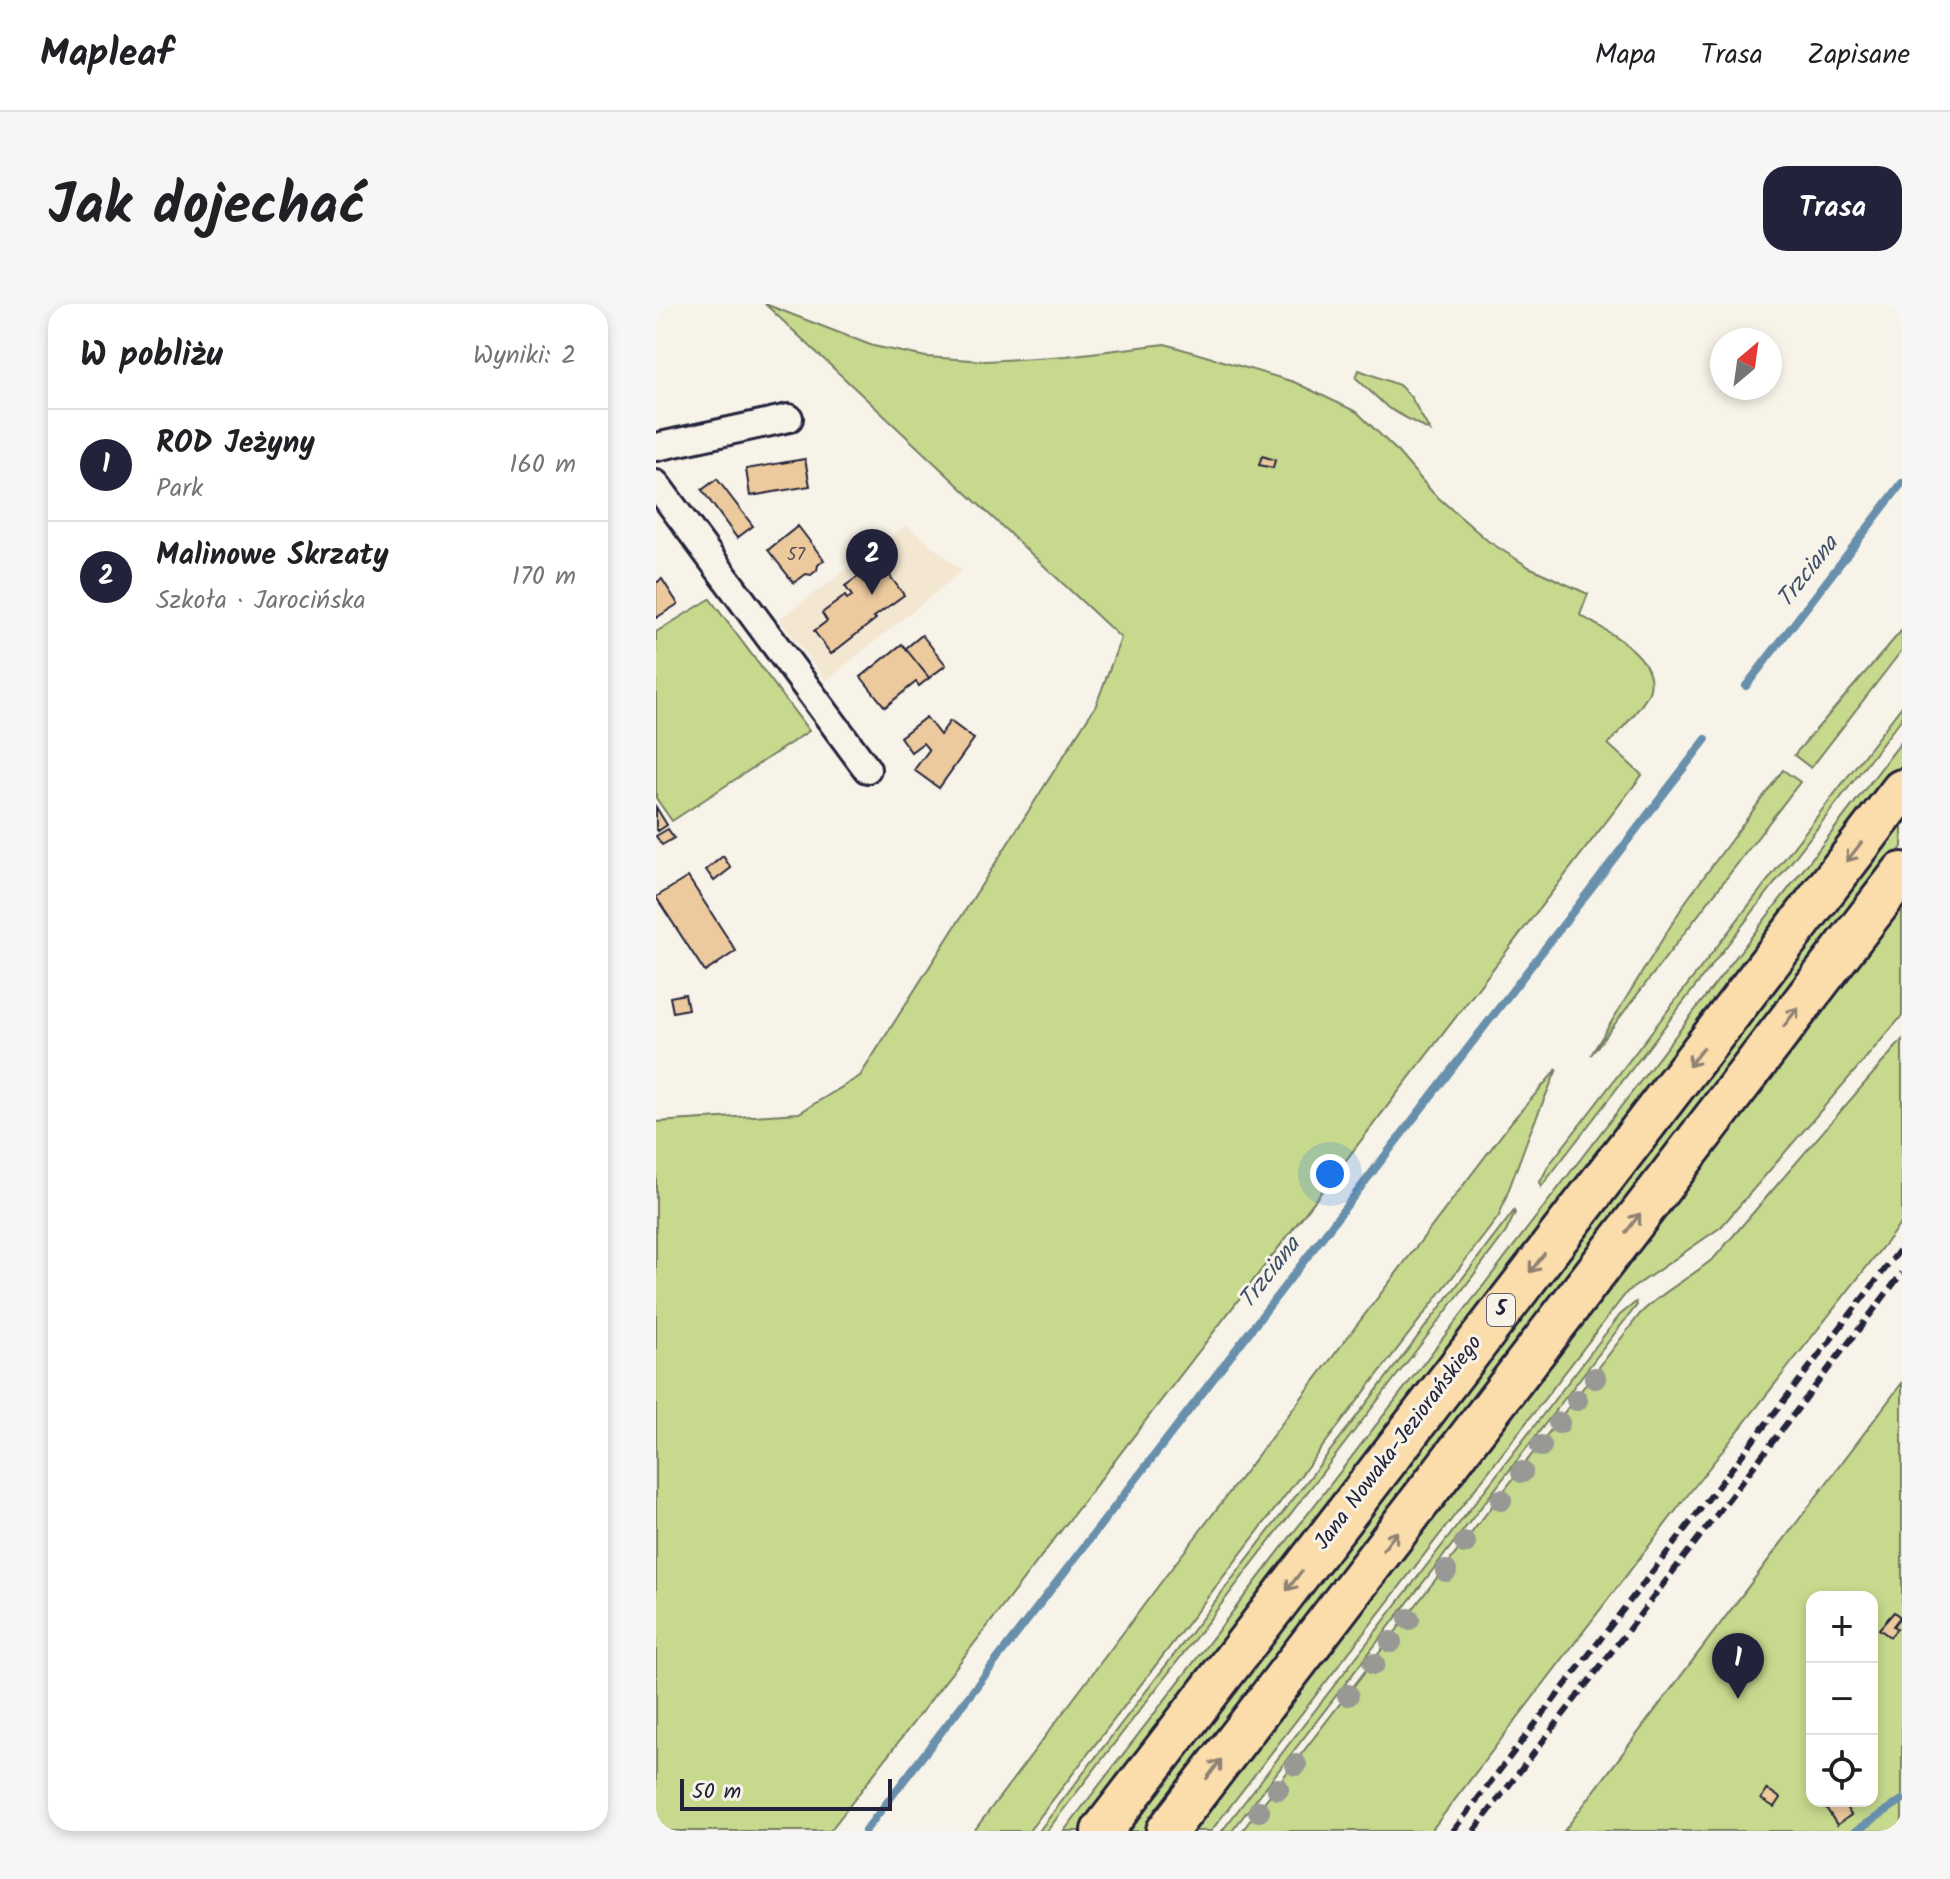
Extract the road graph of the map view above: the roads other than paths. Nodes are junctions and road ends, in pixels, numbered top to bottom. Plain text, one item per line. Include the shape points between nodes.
1 (789, 418) dead end
2 (656, 447) edge
3 (656, 484) edge
4 (867, 769) dead end
5 (1902, 790) edge
6 (1902, 873) edge
7 (1102, 1831) edge
8 (1167, 1831) edge

1 - 2 street
3 - 4 street
5 -> 7 main road, Jana Nowaka-Jeziorańskiego / 5
8 -> 6 main road, 5

